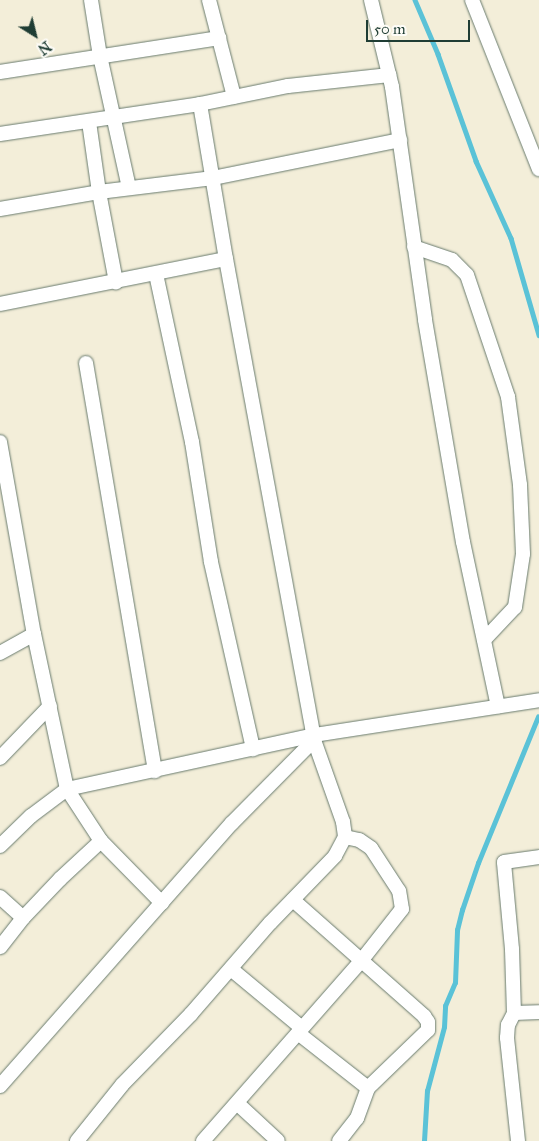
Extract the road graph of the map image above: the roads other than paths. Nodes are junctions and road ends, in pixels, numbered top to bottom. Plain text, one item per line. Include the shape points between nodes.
1 (91, 0) edge
2 (209, 0) edge
3 (371, 0) edge
4 (472, 0) edge
5 (219, 38) junction
6 (100, 56) junction
7 (0, 72) edge
8 (388, 75) junction
9 (234, 97) junction
10 (200, 104) junction
11 (113, 117) junction
12 (89, 122) junction
13 (0, 134) edge
14 (400, 140) junction
15 (539, 169) edge
16 (213, 178) junction
17 (129, 188) junction
18 (99, 192) junction
19 (0, 209) edge
20 (414, 247) junction
21 (226, 259) junction
22 (156, 274) junction
23 (116, 282) junction
24 (0, 304) edge
25 (86, 363) dead end
26 (0, 442) edge
27 (0, 447) edge
28 (34, 634) junction
29 (484, 640) junction
30 (0, 653) edge
31 (539, 700) edge
32 (50, 706) junction
33 (498, 706) junction
34 (314, 738) junction
35 (253, 749) junction
36 (0, 758) edge
37 (155, 771) junction
38 (67, 789) junction
39 (345, 837) junction
40 (101, 841) junction
41 (0, 846) edge
42 (539, 857) edge
43 (0, 897) edge
44 (293, 900) junction
45 (162, 903) junction
46 (24, 918) junction
47 (0, 947) edge
48 (361, 961) junction
49 (231, 968) junction
50 (539, 1012) edge
51 (514, 1013) junction
52 (300, 1030) junction
53 (0, 1086) edge
54 (368, 1088) junction
55 (238, 1104) junction
56 (77, 1141) edge
57 (203, 1141) edge
58 (278, 1141) edge
59 (339, 1141) edge
60 (518, 1141) edge

1 - 6 street
2 - 5 street
3 - 8 street
4 - 15 street
5 - 6 street
5 - 9 street
6 - 7 street
6 - 11 street
8 - 9 street via 288,86
8 - 14 street
9 - 10 street
10 - 11 street
10 - 16 street
11 - 12 street
11 - 17 street
12 - 13 street
12 - 18 street
14 - 16 street
14 - 20 street
16 - 17 street
16 - 21 street
17 - 18 street
18 - 19 street
18 - 23 street
20 - 29 street via 461,532
20 - 29 street via 452,260 467,275 508,397 520,486 523,554 515,607
21 - 22 street
21 - 34 street
22 - 23 street
22 - 35 street via 192,442 211,562
23 - 24 street
25 - 37 street
26 - 27 street
27 - 28 street
28 - 30 street
28 - 32 street
29 - 33 street
31 - 33 street
32 - 36 street
32 - 38 street
33 - 34 street
34 - 35 street
34 - 39 street via 343,822
34 - 45 street via 232,823
35 - 37 street
37 - 38 street
38 - 40 street
38 - 41 street
39 - 44 street via 334,856
39 - 48 street via 359,840 371,848 399,890 402,902 398,915
40 - 45 street
40 - 46 street
42 - 51 street via 504,862
43 - 46 street
44 - 48 street
44 - 49 street
45 - 53 street
46 - 47 street
48 - 52 street
48 - 54 street via 424,1016 429,1026
49 - 52 street
49 - 56 street via 122,1085
50 - 51 street
51 - 60 street via 508,1025 507,1038
52 - 54 street
52 - 55 street
54 - 59 street via 357,1118
55 - 57 street
55 - 58 street

